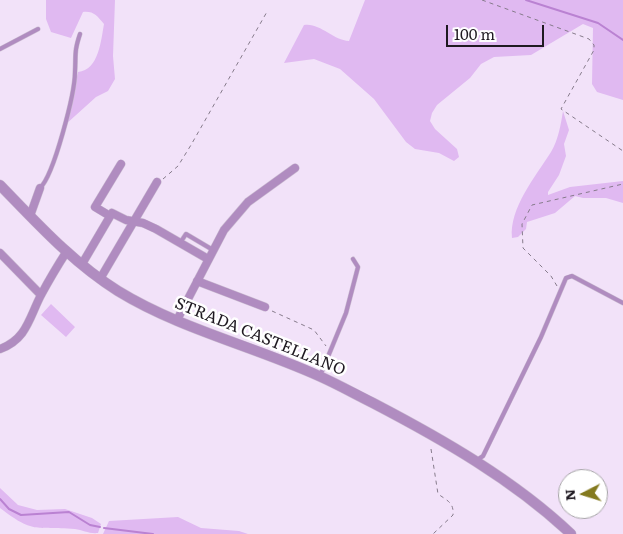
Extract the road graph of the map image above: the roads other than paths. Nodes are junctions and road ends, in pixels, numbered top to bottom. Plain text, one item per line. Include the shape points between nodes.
1 (38, 29) dead end
2 (80, 34) dead end
3 (0, 49) edge
4 (121, 164) dead end
5 (295, 168) dead end
6 (157, 182) road end
7 (0, 185) edge
8 (40, 188) joint
9 (30, 216) junction
10 (110, 216) junction
11 (134, 222) junction
12 (180, 244) junction
13 (213, 250) junction
14 (68, 251) junction
15 (0, 253) edge
16 (208, 259) junction
17 (353, 259) dead end
18 (82, 264) junction
19 (100, 279) junction
20 (197, 281) junction
21 (41, 295) junction
22 (623, 304) edge
23 (265, 308) road end
24 (177, 320) junction
25 (0, 349) edge
26 (320, 376) junction
27 (474, 461) junction
28 (571, 534) edge

1 - 3 lane
2 - 8 lane via 74,52 73,86 53,167
4 - 10 street via 96,207
5 - 13 street via 248,202 224,230
6 - 11 street
7 - 9 street, STRADA CASTELLANO
8 - 9 street
9 - 14 street, STRADA CASTELLANO
10 - 11 street via 112,212
10 - 18 street
11 - 12 street via 156,229
11 - 19 street
12 - 13 lane via 186,234
12 - 16 street
13 - 16 street
14 - 18 street, STRADA CASTELLANO
14 - 21 street
15 - 21 street
16 - 20 street
17 - 26 lane via 358,267 346,313
18 - 19 street, STRADA CASTELLANO
19 - 24 street, STRADA CASTELLANO
20 - 23 street
20 - 24 street
21 - 25 street via 22,336
22 - 27 lane via 572,276 566,278 541,337 482,456
24 - 26 street, STRADA CASTELLANO
26 - 27 street, STRADA CASTELLANO via 415,425
27 - 28 street, STRADA CASTELLANO via 547,512

